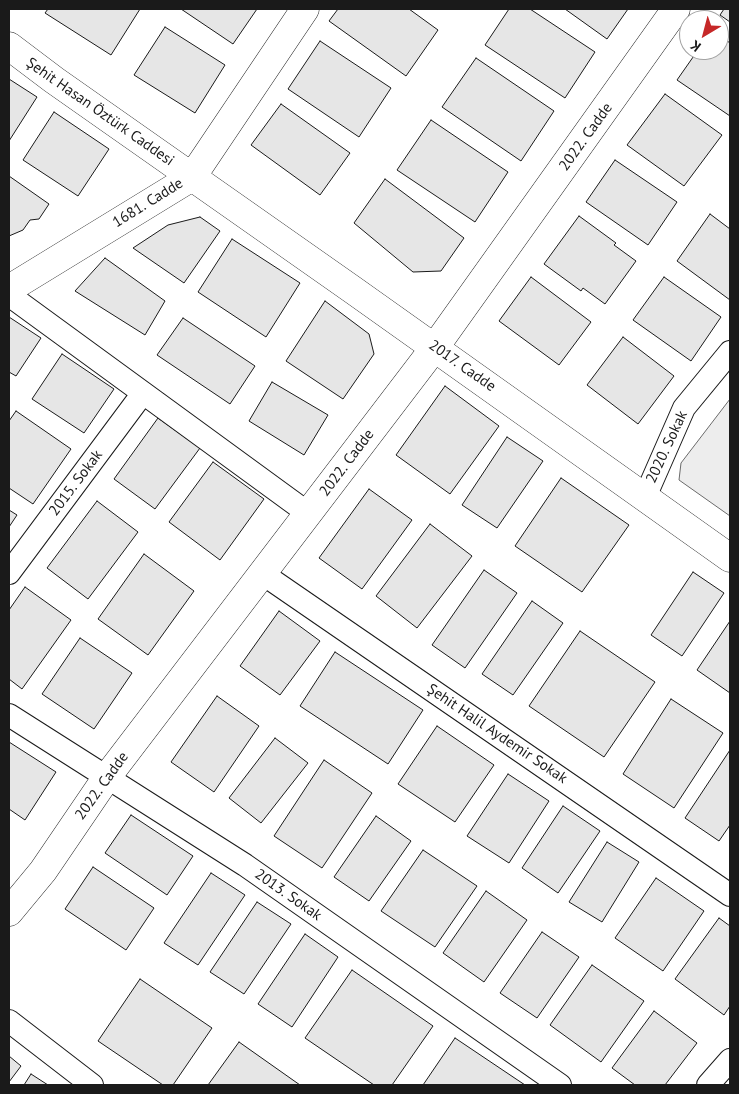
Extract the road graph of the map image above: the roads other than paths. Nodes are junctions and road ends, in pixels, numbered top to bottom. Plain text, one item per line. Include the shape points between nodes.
1 (676, 9) edge
2 (300, 11) edge
3 (9, 46) edge
4 (192, 177) junction
5 (9, 289) edge
6 (9, 295) edge
7 (435, 347) junction
8 (730, 352) edge
9 (143, 393) junction
10 (645, 497) junction
11 (309, 514) junction
12 (730, 558) edge
13 (9, 573) edge
14 (263, 574) junction
15 (9, 715) edge
16 (107, 777) junction
17 (730, 895) edge
18 (9, 912) edge
19 (9, 1021) edge
20 (730, 1060) edge
21 (92, 1085) edge
22 (560, 1085) edge
23 (708, 1085) edge

1 - 7 street, 2022. Cadde
2 - 4 street, 1681. Cadde
3 - 4 street, Şehit Hasan Öztürk Caddesi
4 - 5 street, 1681. Cadde
4 - 7 street, 2017. Cadde
6 - 9 street
7 - 10 street, 2017. Cadde
7 - 11 street, 2022. Cadde
8 - 10 street, 2020. Sokak via 684,408
9 - 11 street
9 - 13 street, 2015. Sokak
10 - 12 street, 2017. Cadde
11 - 14 street, 2022. Cadde
14 - 16 street, 2022. Cadde
14 - 17 street, Şehit Halil Aydemir Sokak
15 - 16 street, 2013. Sokak
16 - 18 street, 2022. Cadde via 43,871
16 - 22 street, 2013. Sokak via 246,865
19 - 21 street
20 - 23 street

